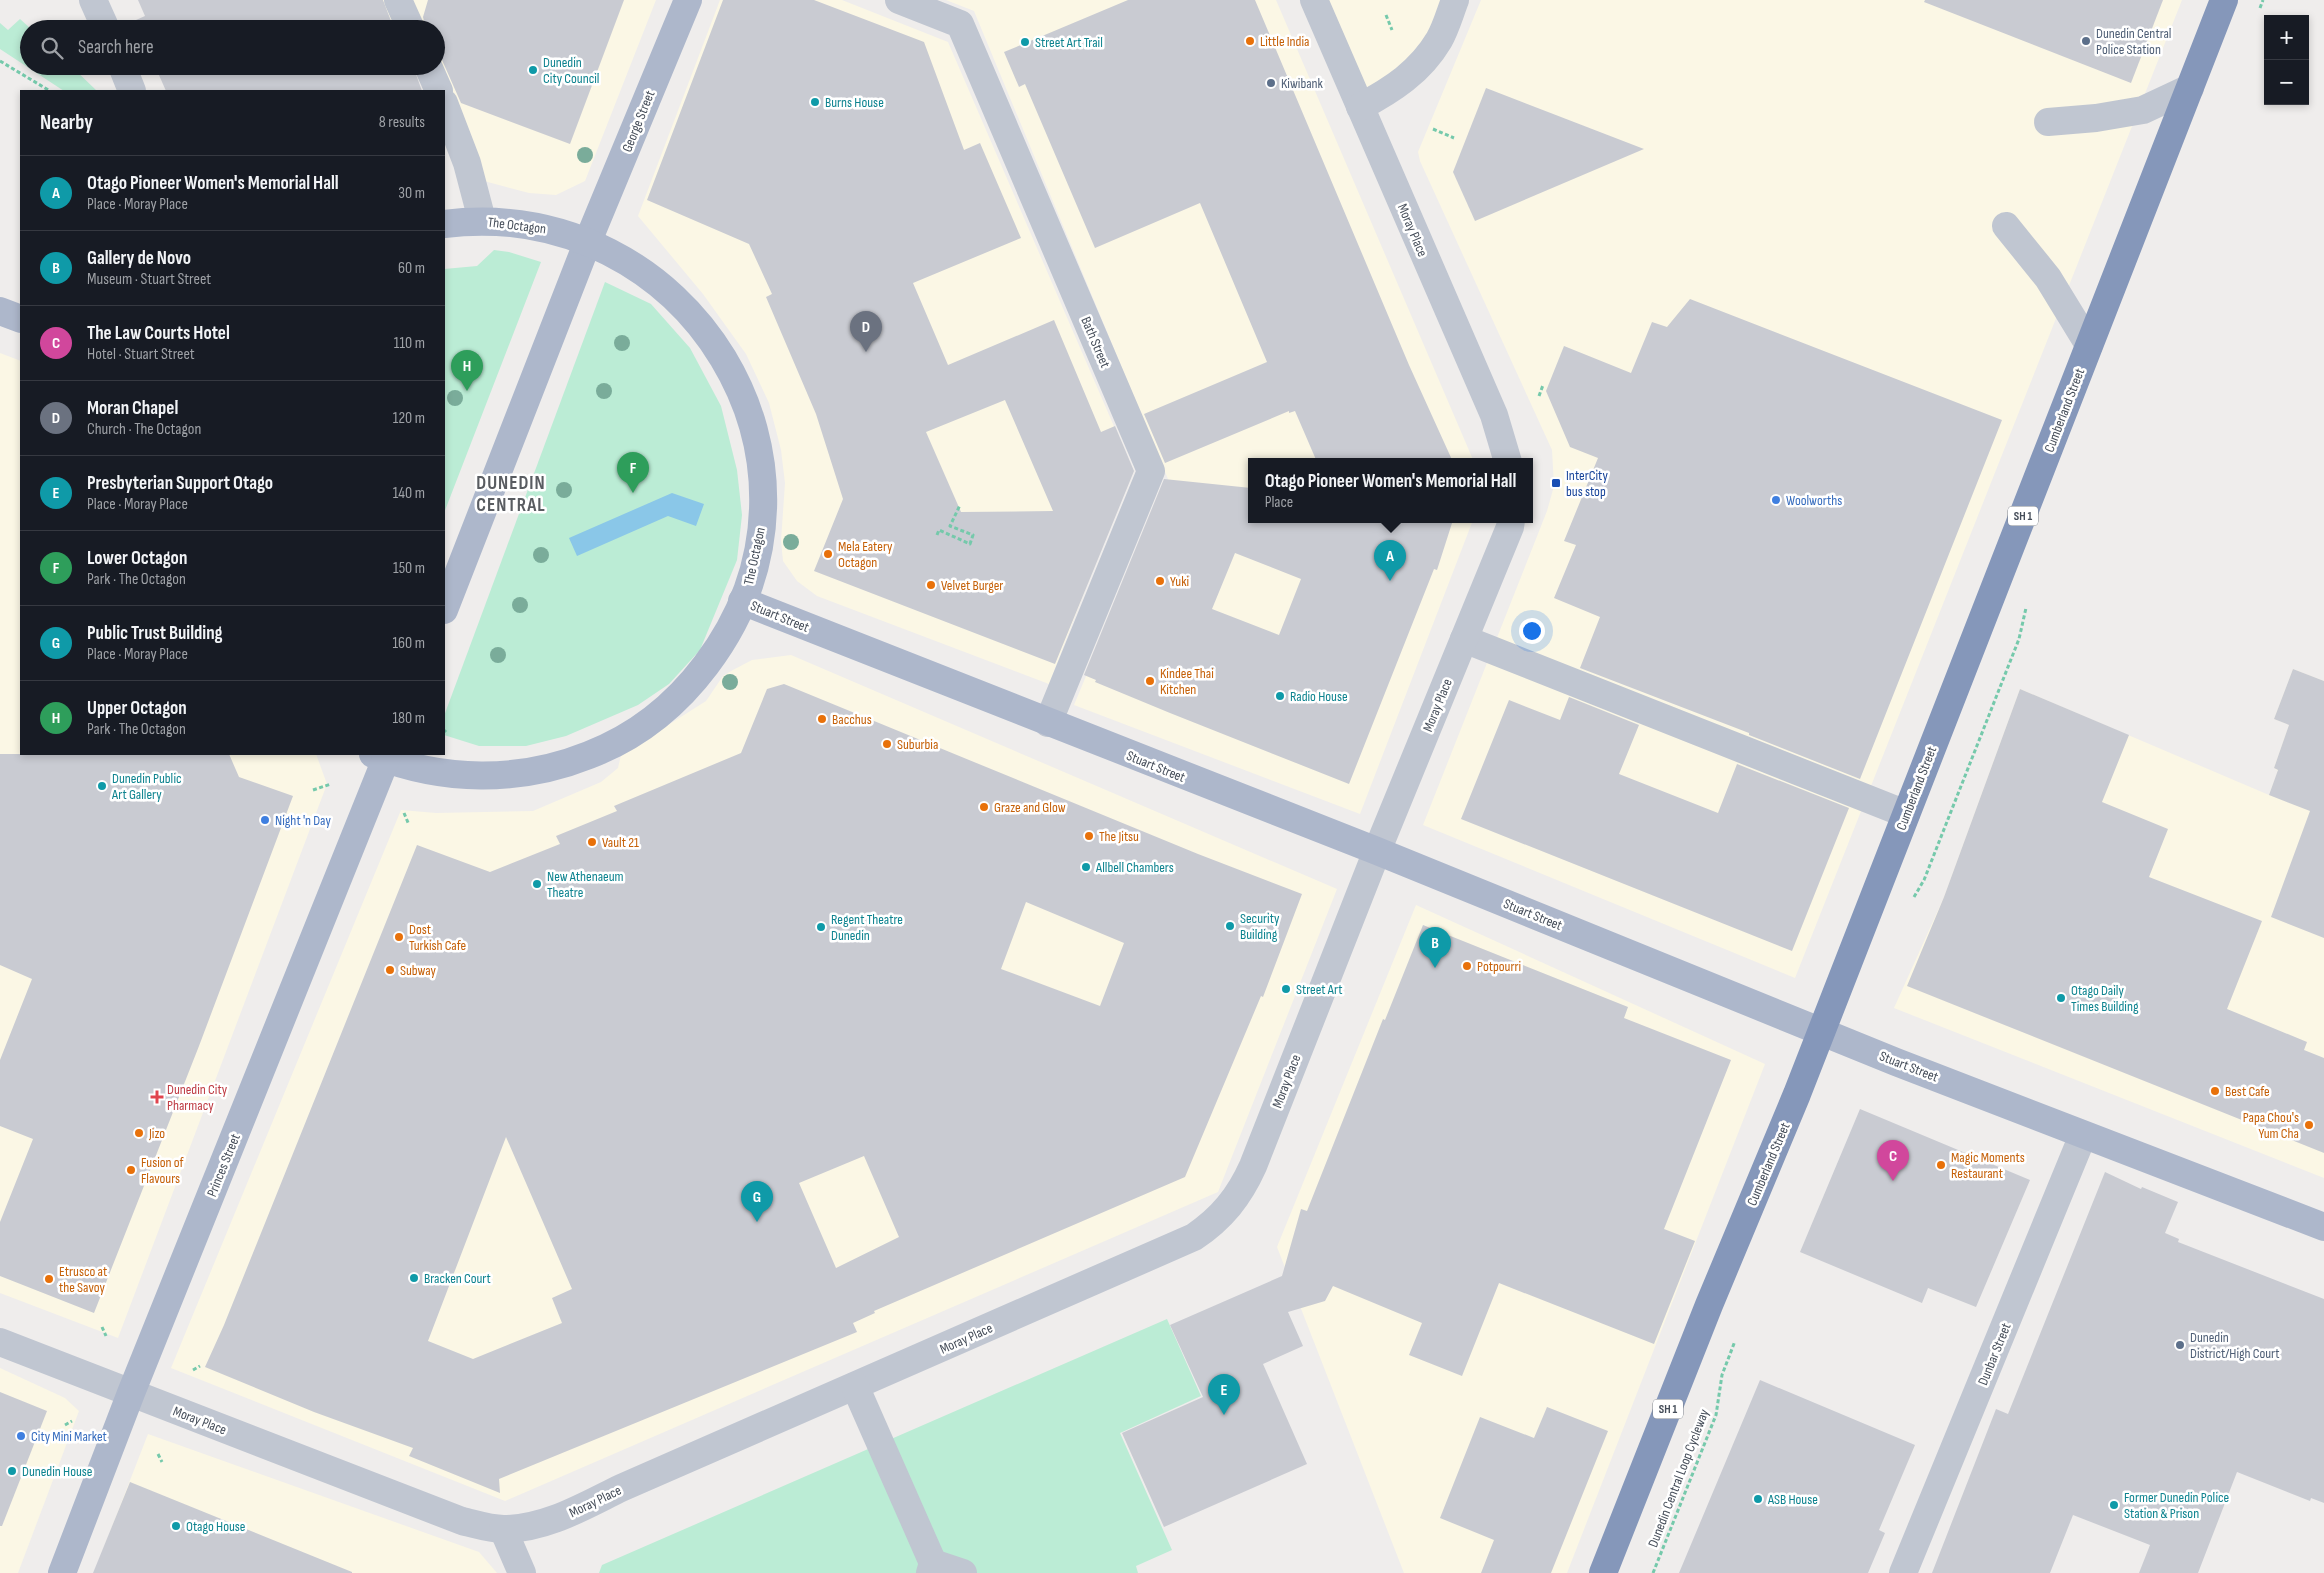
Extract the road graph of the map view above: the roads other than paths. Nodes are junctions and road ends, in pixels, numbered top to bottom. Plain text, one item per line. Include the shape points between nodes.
1 (93, 0) edge
2 (398, 0) edge
3 (688, 0) edge
4 (899, 0) edge
5 (1314, 0) edge
6 (1455, 0) edge
7 (2224, 0) edge
8 (102, 20) edge
9 (407, 20) edge
10 (126, 75) edge
11 (432, 75) edge
12 (2190, 88) junction
13 (132, 90) edge
14 (438, 90) edge
15 (445, 106) edge
16 (1360, 107) junction
17 (2048, 122) dead end
18 (482, 220) junction
19 (445, 224) edge
20 (2006, 226) dead end
21 (588, 241) junction
22 (0, 311) edge
23 (20, 319) edge
24 (2089, 345) junction
25 (1507, 458) edge
26 (1511, 523) edge
27 (742, 601) junction
28 (445, 607) edge
29 (1464, 639) junction
30 (1048, 722) junction
31 (382, 756) edge
32 (1906, 814) junction
33 (1377, 851) junction
34 (1821, 1032) junction
35 (2083, 1135) junction
36 (2324, 1227) edge
37 (0, 1342) edge
38 (855, 1386) junction
39 (131, 1393) junction
40 (503, 1529) junction
41 (931, 1568) edge
42 (62, 1573) edge
43 (522, 1573) edge
44 (963, 1573) edge
45 (1604, 1573) edge
46 (1903, 1573) edge

1 - 8 street
2 - 9 street
3 - 21 main road, George Street
4 - 30 street, Bath Street via 960,24 1151,471
5 - 16 street, Moray Place
6 - 16 street via 1440,39 1420,67 1394,89
7 - 12 highway, Cumberland Street / SH 1
10 - 13 street
11 - 14 street
12 - 17 street via 2143,110
12 - 24 highway, Cumberland Street / SH 1
15 - 18 street via 467,164
16 - 25 street, Moray Place via 1494,414
18 - 19 main road, The Octagon
18 - 21 main road, The Octagon via 526,224
20 - 24 street via 2048,278
21 - 27 main road, The Octagon via 633,264 675,297 715,344 744,399 756,439 762,501 755,562
21 - 28 main road
22 - 23 main road
24 - 32 highway, Cumberland Street / SH 1
26 - 29 street, Moray Place
27 - 30 main road, Stuart Street
27 - 31 main road, The Octagon via 724,640 684,691 652,720 596,752 556,767 492,776 430,772
29 - 32 street
29 - 33 street, Moray Place
30 - 33 main road, Stuart Street
31 - 39 main road, Princes Street
32 - 34 highway, Cumberland Street / SH 1
33 - 34 main road, Stuart Street
33 - 38 street, Moray Place via 1253,1166 1230,1207 1194,1237
34 - 35 main road, Stuart Street
34 - 45 highway, Cumberland Street / SH 1
35 - 36 main road, Stuart Street
35 - 46 street, Dunbar Street
37 - 39 street, Moray Place
38 - 40 street, Moray Place via 621,1488 565,1516 528,1527
38 - 41 street
39 - 40 street, Moray Place via 462,1521
39 - 42 main road, Princes Street
40 - 43 street
41 - 44 street

